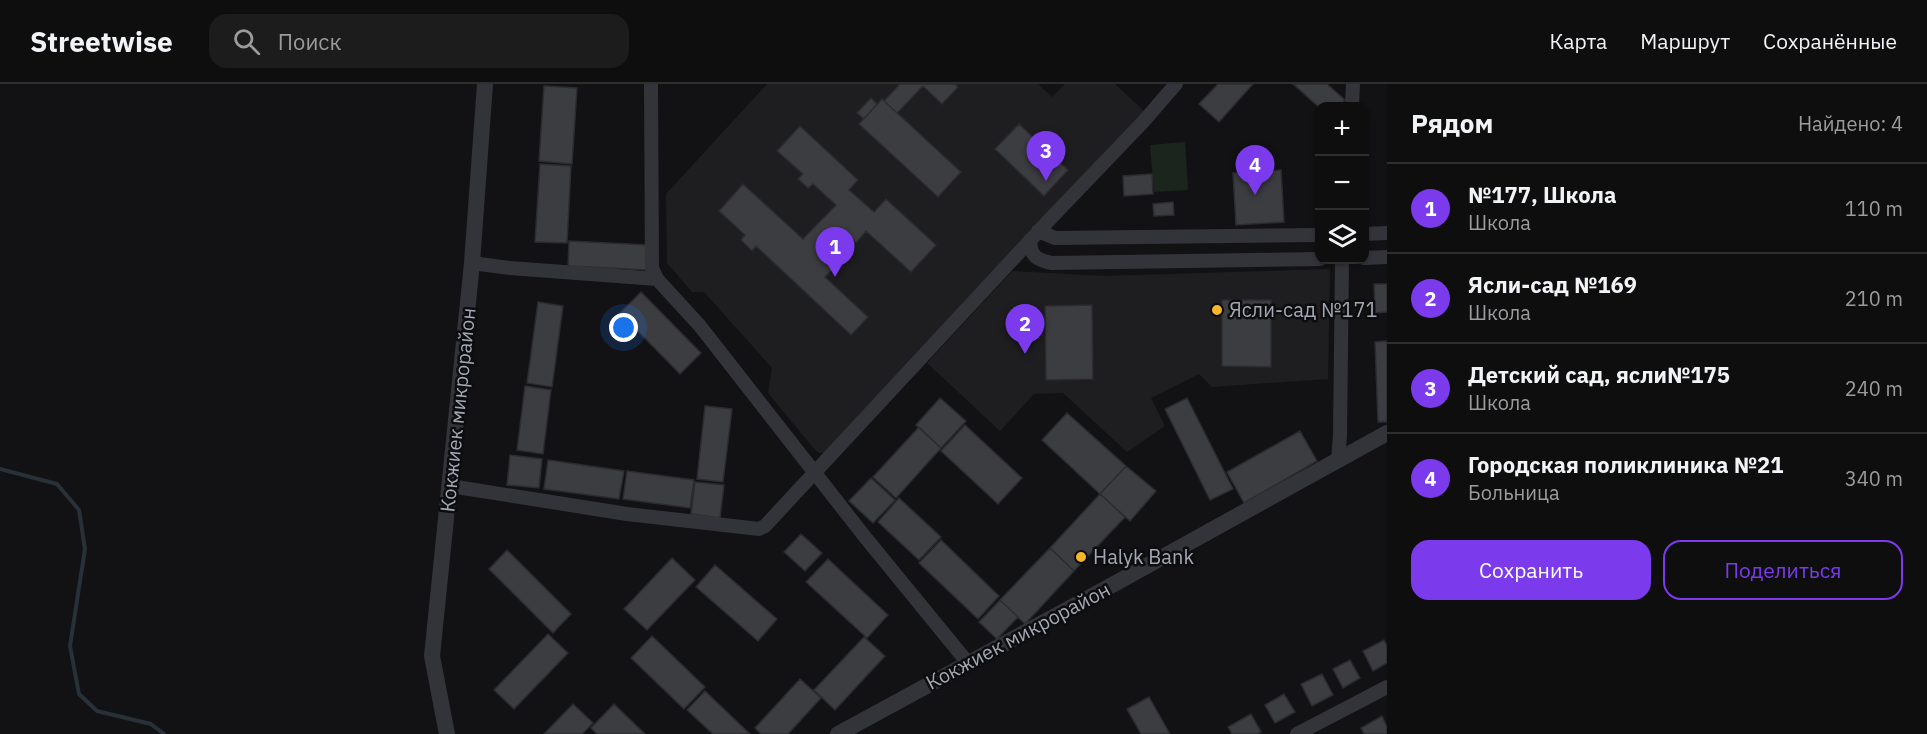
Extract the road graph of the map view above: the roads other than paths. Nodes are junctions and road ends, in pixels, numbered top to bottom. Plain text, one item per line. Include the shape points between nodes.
1 (485, 84) edge
2 (651, 84) edge
3 (1176, 84) edge
4 (1353, 84) edge
5 (1352, 102) edge
6 (1387, 233) edge
7 (1369, 234) edge
8 (1315, 235) edge
9 (1034, 236) junction
10 (1387, 257) edge
11 (1369, 258) edge
12 (1315, 259) edge
13 (472, 262) junction
14 (1342, 264) edge
15 (657, 279) junction
16 (1387, 433) edge
17 (1338, 461) junction
18 (815, 472) junction
19 (450, 486) junction
20 (968, 663) junction
21 (1387, 687) edge
22 (447, 734) edge
23 (838, 734) edge
24 (1297, 734) edge

1 - 13 street, Кокжиек микрорайон
2 - 15 street via 652,268
3 - 9 street
4 - 5 street
6 - 7 street
8 - 9 street
9 - 12 street via 1031,251 1038,260 1051,263
9 - 18 street
10 - 11 street
13 - 15 street
13 - 19 street, Кокжиек микрорайон
14 - 17 street
15 - 18 street via 700,326
16 - 17 street, Кокжиек микрорайон
17 - 20 street, Кокжиек микрорайон
18 - 19 street via 759,530
18 - 20 street
19 - 22 street, Кокжиек микрорайон via 432,656
20 - 23 street, Кокжиек микрорайон
21 - 24 street

